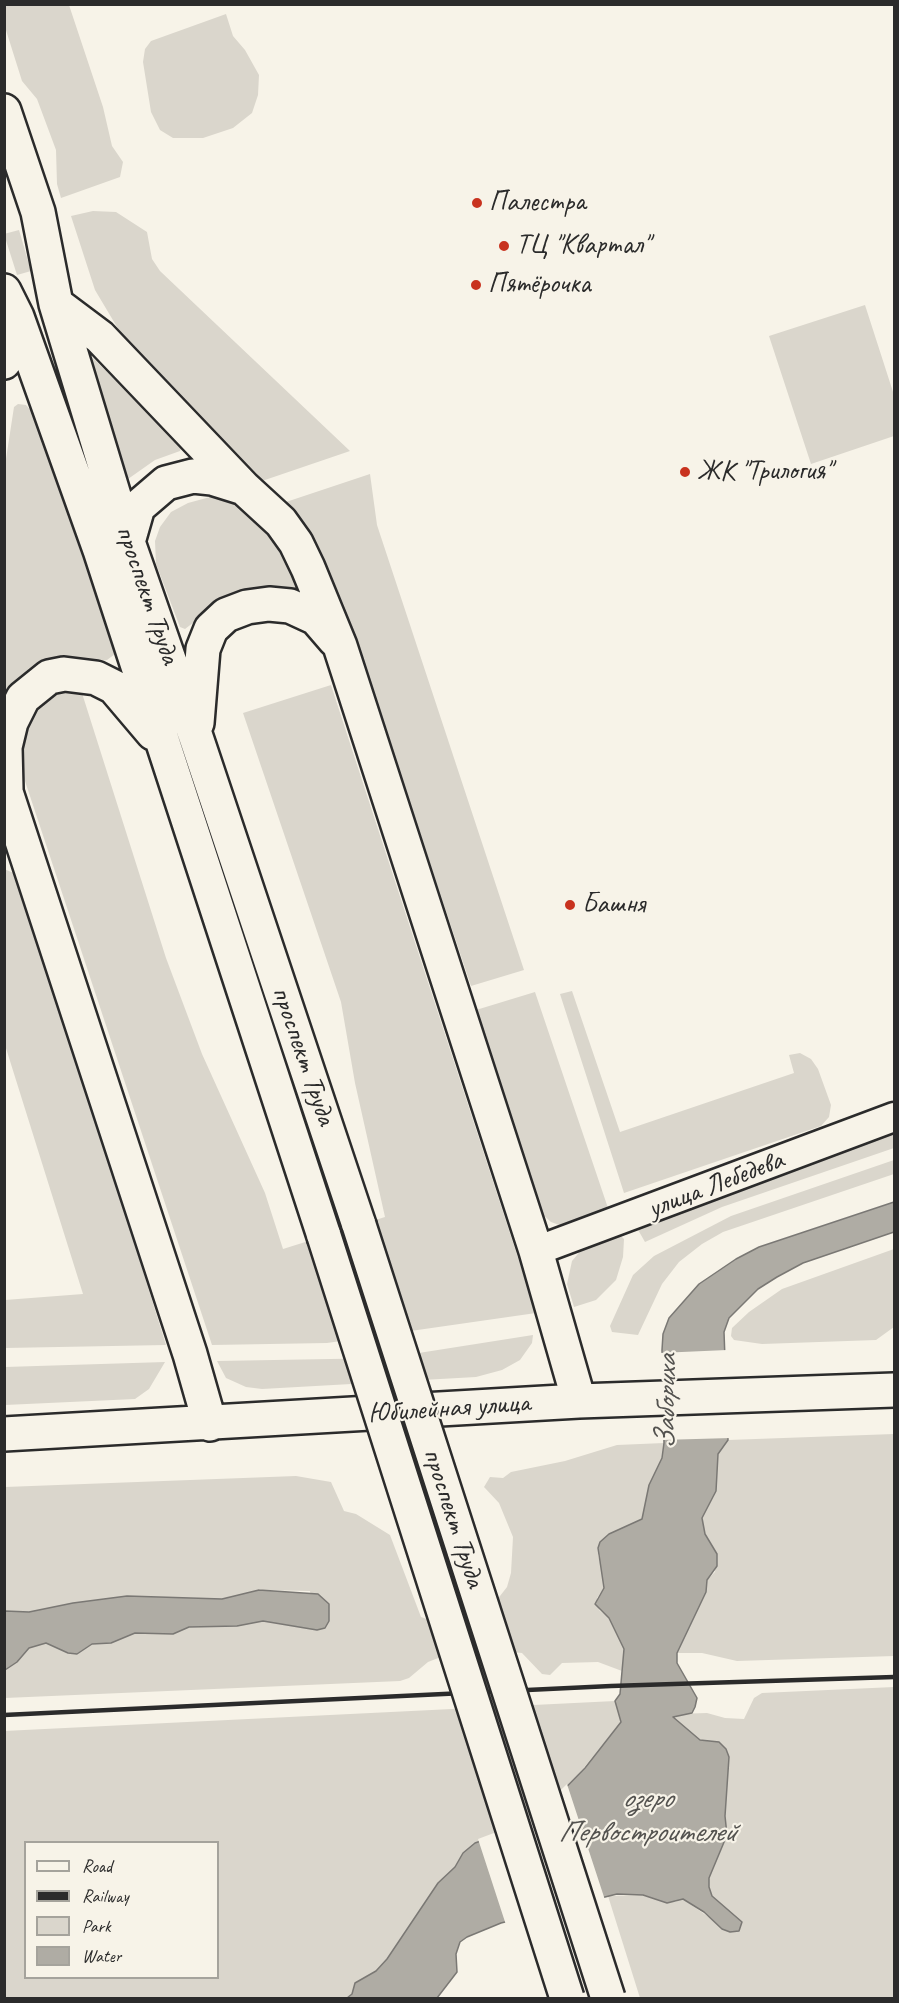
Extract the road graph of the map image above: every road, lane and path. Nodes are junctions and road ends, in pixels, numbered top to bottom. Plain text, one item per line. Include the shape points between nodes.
1 (4, 111) edge
2 (11, 304) edge
3 (56, 304) junction
4 (4, 362) edge
5 (244, 488) junction
6 (128, 542) junction
7 (340, 646) junction
8 (196, 737) junction
9 (165, 748) junction
10 (5, 787) edge
11 (894, 1117) edge
12 (536, 1251) junction
13 (894, 1390) edge
14 (579, 1401) junction
15 (210, 1424) junction
16 (4, 1434) edge
17 (567, 1998) edge
18 (608, 1998) edge

1 - 3 main road, проспект Труда via 38,212
2 - 3 main road
2 - 4 main road
2 - 9 main road, проспект Труда via 100,550
3 - 5 main road via 100,337
3 - 6 main road, проспект Труда
5 - 6 main road via 193,476 166,483 138,507
5 - 7 main road via 281,522 296,543
6 - 8 main road, проспект Труда
7 - 8 main road via 316,618 290,606 258,606 226,615 212,629 203,649
7 - 12 main road
8 - 18 main road, проспект Труда, bridge via 359,1225
9 - 10 main road via 114,687 90,677 49,677 23,698 10,722 5,747
9 - 17 main road, проспект Труда, bridge
10 - 15 main road
11 - 12 street, улица Лебедева
12 - 14 main road
13 - 14 main road, Юбилейная улица
14 - 15 main road, Юбилейная улица
15 - 16 main road, Юбилейная улица

